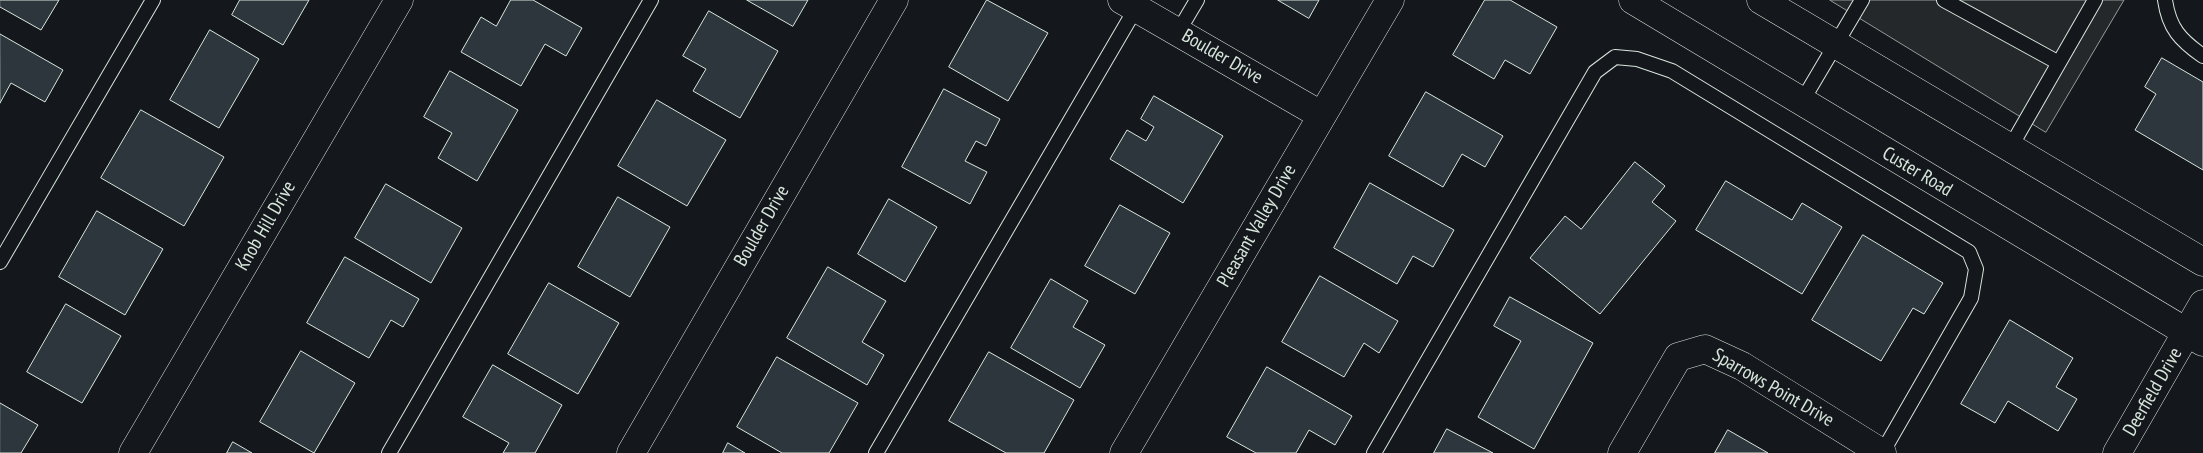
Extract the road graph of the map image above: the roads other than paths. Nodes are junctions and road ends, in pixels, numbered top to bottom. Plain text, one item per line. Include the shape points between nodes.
1 (153, 0) edge
2 (399, 0) edge
3 (651, 0) edge
4 (894, 0) edge
5 (1197, 0) edge
6 (1390, 0) edge
7 (1633, 0) edge
8 (1761, 0) edge
9 (1862, 0) edge
10 (1944, 0) edge
11 (2094, 0) edge
12 (2165, 0) edge
13 (1129, 4) edge
14 (1178, 32) junction
15 (1836, 44) junction
16 (2203, 56) edge
17 (2059, 63) junction
18 (1802, 103) junction
19 (1322, 115) junction
20 (2010, 148) junction
21 (0, 262) edge
22 (2203, 262) edge
23 (2203, 304) edge
24 (2195, 338) edge
25 (133, 453) edge
26 (389, 453) edge
27 (631, 453) edge
28 (876, 453) edge
29 (1124, 453) edge
30 (1374, 453) edge
31 (1622, 453) edge
32 (1882, 453) edge
33 (2117, 453) edge

1 - 21 lane
2 - 25 street, Knob Hill Drive
3 - 26 lane
4 - 27 street, Boulder Drive
5 - 14 lane
6 - 19 street, Pleasant Valley Drive
7 - 18 street, Custer Road
8 - 15 street
9 - 15 lane
10 - 17 lane
11 - 17 lane
12 - 16 lane via 2167,18 2179,37
13 - 14 street, Boulder Drive
13 - 28 lane
14 - 19 street, Boulder Drive
15 - 18 lane
15 - 20 street
17 - 20 lane
18 - 24 street, Custer Road
19 - 29 street, Pleasant Valley Drive
20 - 22 street
23 - 24 street, Deerfield Drive
24 - 33 street, Deerfield Drive
30 - 32 lane via 1595,72 1615,57 1637,59 1672,71 1969,252 1976,269 1971,298
31 - 32 street, Sparrows Point Drive via 1678,357 1705,349 1742,366

